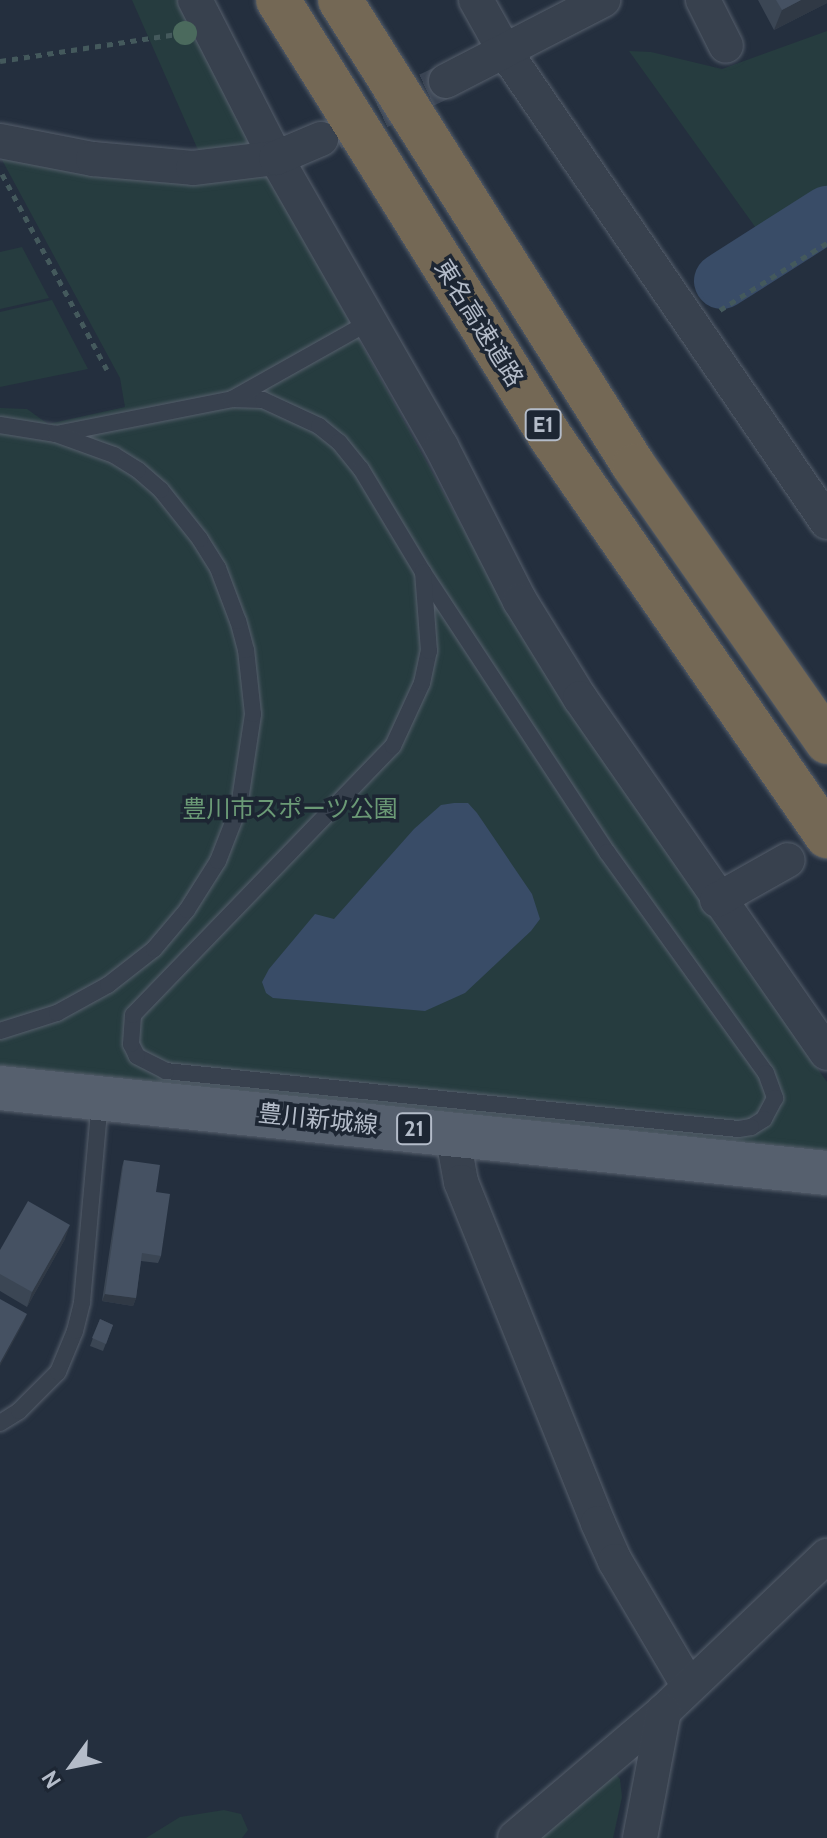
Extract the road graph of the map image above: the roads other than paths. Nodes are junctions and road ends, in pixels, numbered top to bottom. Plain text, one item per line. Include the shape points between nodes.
1 (278, 0) edge
2 (340, 0) edge
3 (476, 0) edge
4 (603, 0) edge
5 (703, 0) edge
6 (203, 14) edge
7 (726, 46) dead end
8 (504, 50) junction
9 (446, 81) tunnel mouth
10 (321, 139) tunnel mouth
11 (0, 141) edge
12 (276, 158) junction
13 (371, 321) junction
14 (232, 399) junction
15 (0, 425) edge
16 (56, 434) junction
17 (827, 522) edge
18 (423, 572) junction
19 (827, 742) edge
20 (827, 836) edge
21 (788, 860) dead end
22 (717, 900) junction
23 (0, 1031) edge
24 (827, 1053) edge
25 (0, 1088) edge
26 (100, 1097) junction
27 (452, 1133) junction
28 (827, 1173) edge
29 (0, 1423) edge
30 (827, 1556) edge
31 (688, 1685) junction
32 (664, 1711) junction
33 (515, 1838) edge
34 (640, 1838) edge

1 - 20 highway, 東名高速道路 / E1 via 550,436
2 - 19 highway, E1 via 634,466
3 - 8 street
4 - 8 street
5 - 7 street
6 - 12 street
8 - 9 street
8 - 17 street
10 - 12 street
11 - 12 street via 93,159 193,168
12 - 13 street
13 - 14 lane
13 - 22 street via 520,601
14 - 16 lane
14 - 18 lane via 263,400 291,411 339,442
15 - 16 lane
16 - 23 lane via 114,455 138,470 200,539 229,594 246,650 251,729 246,776 231,832 187,910 154,949 108,985 57,1013
18 - 18 lane via 429,651 422,683 393,746 133,1015 131,1044 137,1056 166,1071 751,1127 764,1119 775,1098 766,1073 607,852
21 - 22 street
22 - 24 street
25 - 26 main road, 豊川新城線 / 21
26 - 27 main road, 豊川新城線 / 21
26 - 29 lane via 75,1331 58,1372
27 - 28 main road, 豊川新城線 / 21
27 - 31 street via 461,1182 598,1523
30 - 31 street
31 - 32 street
32 - 33 street
32 - 34 street

